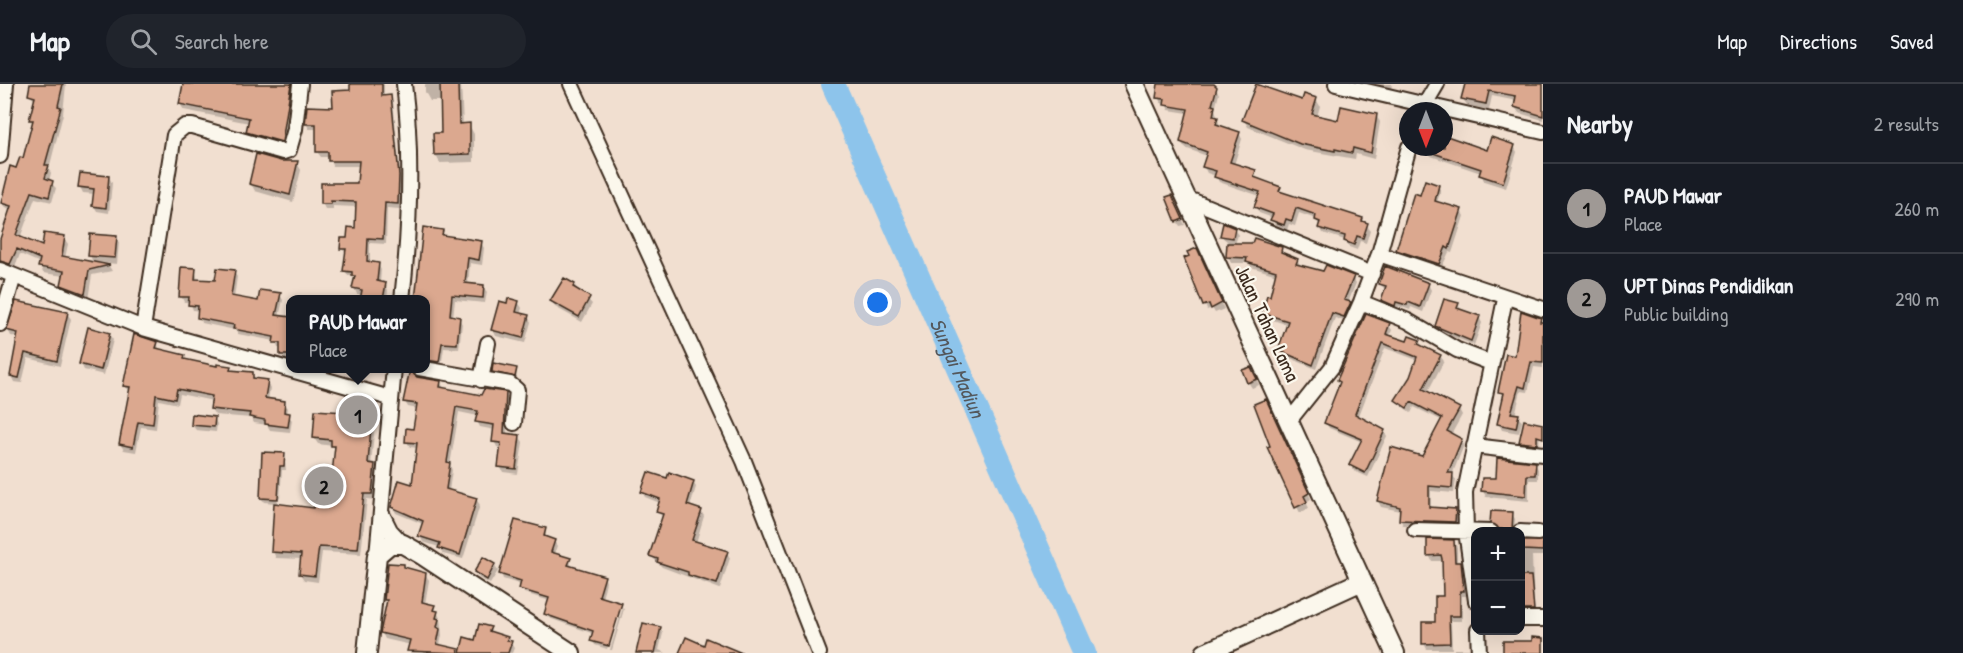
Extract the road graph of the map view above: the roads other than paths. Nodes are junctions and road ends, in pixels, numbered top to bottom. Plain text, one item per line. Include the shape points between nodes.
1 (6, 84) edge
2 (300, 84) edge
3 (404, 84) edge
4 (571, 84) edge
5 (1134, 84) edge
6 (1336, 84) edge
7 (1437, 84) edge
8 (1400, 102) edge
9 (1426, 102) edge
10 (1453, 114) edge
11 (1543, 132) edge
12 (0, 156) edge
13 (1407, 156) edge
14 (1186, 198) junction
15 (1380, 254) junction
16 (0, 270) edge
17 (1372, 274) junction
18 (14, 276) junction
19 (402, 295) edge
20 (1505, 299) junction
21 (1361, 302) junction
22 (1543, 309) edge
23 (0, 324) edge
24 (143, 328) junction
25 (488, 343) dead end
26 (1491, 363) junction
27 (286, 369) edge
28 (430, 371) edge
29 (302, 373) edge
30 (393, 373) edge
31 (481, 380) junction
32 (390, 398) junction
33 (1289, 421) junction
34 (514, 423) dead end
35 (1474, 446) junction
36 (1543, 454) edge
37 (380, 510) junction
38 (1415, 530) dead end
39 (1466, 531) junction
40 (1471, 531) edge
41 (1525, 532) edge
42 (1538, 533) dead end
43 (403, 544) junction
44 (377, 555) junction
45 (1362, 581) junction
46 (1473, 581) edge
47 (1525, 619) edge
48 (1543, 619) edge
49 (1478, 635) edge
50 (367, 653) edge
51 (571, 653) edge
52 (819, 653) edge
53 (1205, 653) edge
54 (1395, 653) edge
55 (1479, 653) edge

1 - 12 street
2 - 24 street via 289,150 283,152 192,126 185,126 174,135
3 - 19 street via 410,215
4 - 52 street via 744,461
5 - 14 main road, Jalan Tahan Lama
6 - 8 street
7 - 9 street
10 - 11 street
13 - 15 street
14 - 17 street
14 - 33 main road, Jalan Tahan Lama
15 - 17 street
15 - 20 street
16 - 18 street
17 - 21 street
18 - 23 street
18 - 24 street
20 - 22 street
20 - 26 street
21 - 26 street via 1408,321 1456,350
21 - 33 street via 1332,367
24 - 27 street
25 - 31 street
26 - 35 street
28 - 31 street
29 - 32 street
30 - 32 street
31 - 34 street via 510,384 517,390
32 - 37 street
33 - 45 main road, Jalan Tahan Lama
35 - 36 street
35 - 39 street via 1465,492
37 - 43 street
37 - 44 street
38 - 39 street
39 - 40 street
39 - 46 street
41 - 42 street
43 - 44 main road via 390,544
43 - 51 main road
44 - 50 main road
45 - 53 main road
45 - 54 main road, Jalan Tahan Lama
47 - 48 street
49 - 55 street

